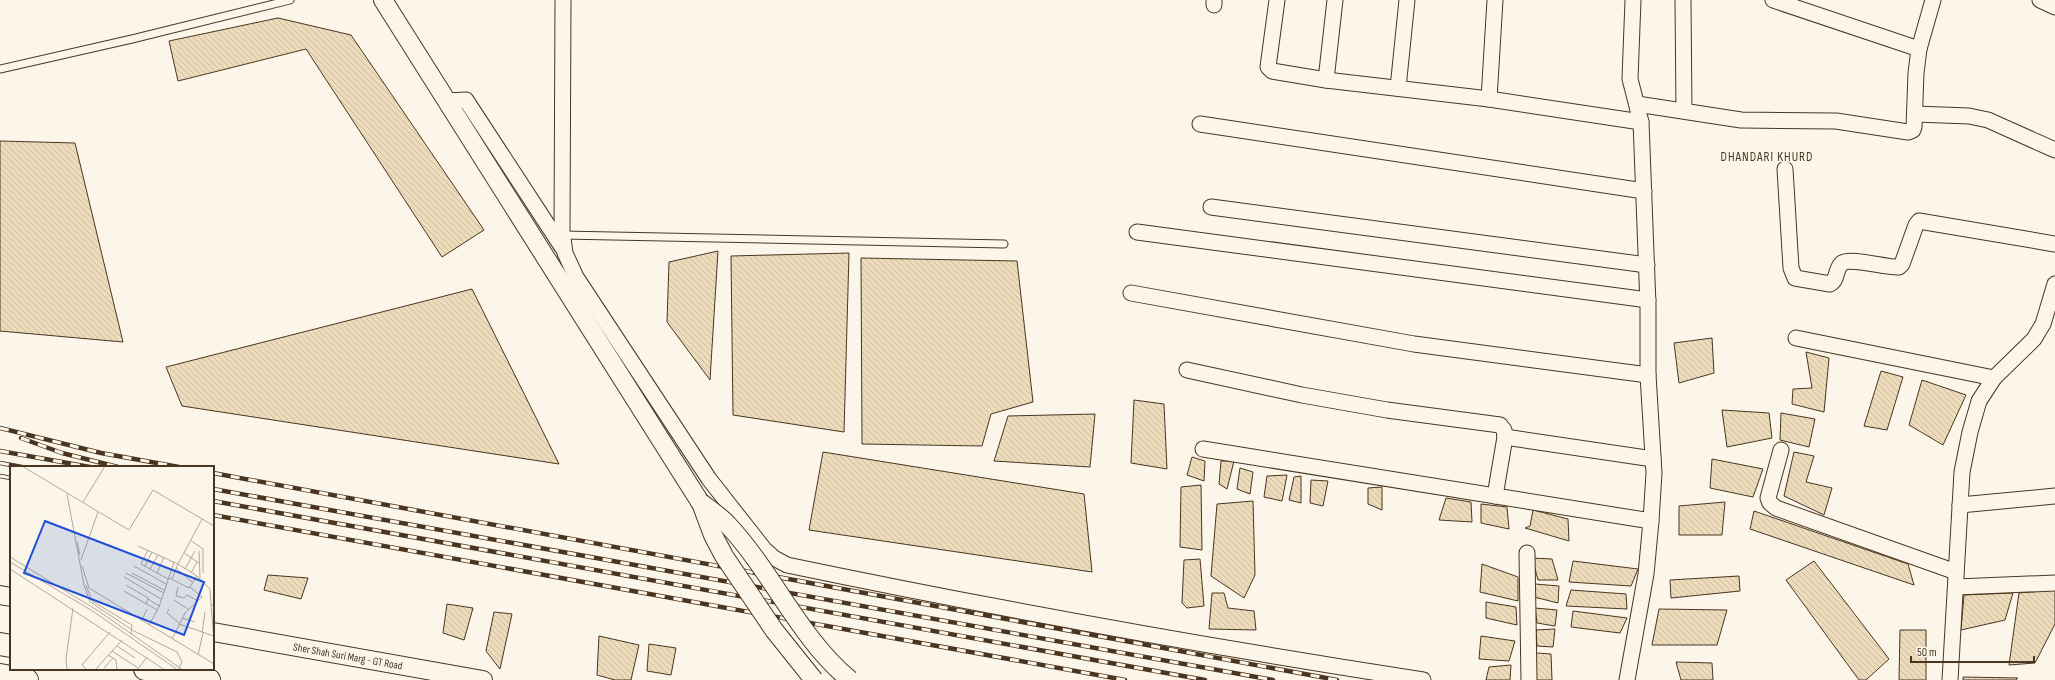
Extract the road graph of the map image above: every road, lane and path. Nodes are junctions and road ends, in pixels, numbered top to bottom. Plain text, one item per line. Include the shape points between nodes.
1 (290, 0) edge
2 (383, 0) edge
3 (563, 0) edge
4 (1277, 0) edge
5 (1335, 0) edge
6 (1407, 0) edge
7 (1495, 0) edge
8 (1633, 0) edge
9 (1684, 0) edge
10 (1773, 0) edge
11 (1933, 0) edge
12 (2040, 0) edge
13 (2055, 6) edge
14 (1919, 50) junction
15 (0, 69) edge
16 (1326, 80) junction
17 (1398, 88) junction
18 (1489, 99) junction
19 (446, 101) junction
20 (1637, 104) junction
21 (1684, 111) junction
22 (1915, 114) junction
23 (1641, 122) junction
24 (1200, 124) dead end
25 (2055, 150) edge
26 (1785, 169) dead end
27 (1644, 191) junction
28 (1210, 206) dead end
29 (1136, 232) dead end
30 (562, 234) junction
31 (1004, 244) dead end
32 (2055, 244) edge
33 (565, 253) junction
34 (1647, 265) junction
35 (2055, 284) edge
36 (1131, 294) dead end
37 (1648, 300) junction
38 (1796, 338) dead end
39 (1187, 370) dead end
40 (1648, 375) junction
41 (1994, 378) junction
42 (1505, 437) junction
43 (1203, 449) dead end
44 (1781, 450) dead end
45 (1653, 459) junction
46 (1495, 496) junction
47 (2055, 496) edge
48 (700, 502) junction
49 (1960, 506) junction
50 (1652, 521) junction
51 (1527, 553) dead end
52 (1956, 579) junction
53 (2055, 583) edge
54 (0, 595) edge
55 (10, 597) edge
56 (214, 632) edge
57 (0, 644) edge
58 (10, 646) edge
59 (151, 670) edge
60 (0, 675) edge
61 (27, 680) edge
62 (209, 680) edge
63 (483, 680) edge
64 (814, 680) edge
65 (850, 680) edge
66 (1423, 680) edge
67 (1529, 680) edge
68 (1627, 680) edge
69 (1950, 680) edge

1 - 15 lane
2 - 19 street
3 - 30 street
4 - 16 street via 1268,69
5 - 16 street
6 - 17 street
7 - 18 street
8 - 20 street via 1630,79
9 - 21 street
10 - 14 street
11 - 14 street
12 - 13 street
14 - 22 street
16 - 17 street
17 - 18 street
18 - 23 street
19 - 33 street via 466,100
19 - 48 street
20 - 21 street
20 - 23 street
21 - 22 street via 1741,120 1836,121 1908,132 1913,130
22 - 25 street via 1970,116 1988,120
23 - 27 street
24 - 27 street
26 - 32 street via 1791,268 1796,278 1801,280 1830,284 1840,266 1848,261 1899,267 1919,221
27 - 34 street
28 - 34 street
29 - 37 street
30 - 31 lane
30 - 33 street
33 - 66 street via 580,284 709,479 764,548 774,558 787,565 963,601 1240,652
34 - 37 street
35 - 41 street via 2043,324 2034,339
36 - 40 street via 1414,344
37 - 40 street
38 - 41 street
39 - 42 street via 1387,410 1500,425
40 - 45 street
41 - 49 street via 1980,401 1970,432 1962,472
42 - 45 street
42 - 46 street
43 - 46 street
44 - 52 street via 1768,498 1776,508
45 - 50 street
46 - 50 street
47 - 49 street
48 - 64 street, bridge via 724,556 774,630
48 - 65 street, bridge via 727,524 742,541 813,642
49 - 52 street
50 - 68 street via 1646,574
51 - 67 street
52 - 53 street
52 - 69 street
54 - 55 street
56 - 63 street, Sher Shah Suri Marg - GT Road
57 - 58 highway
59 - 62 highway
60 - 61 highway

